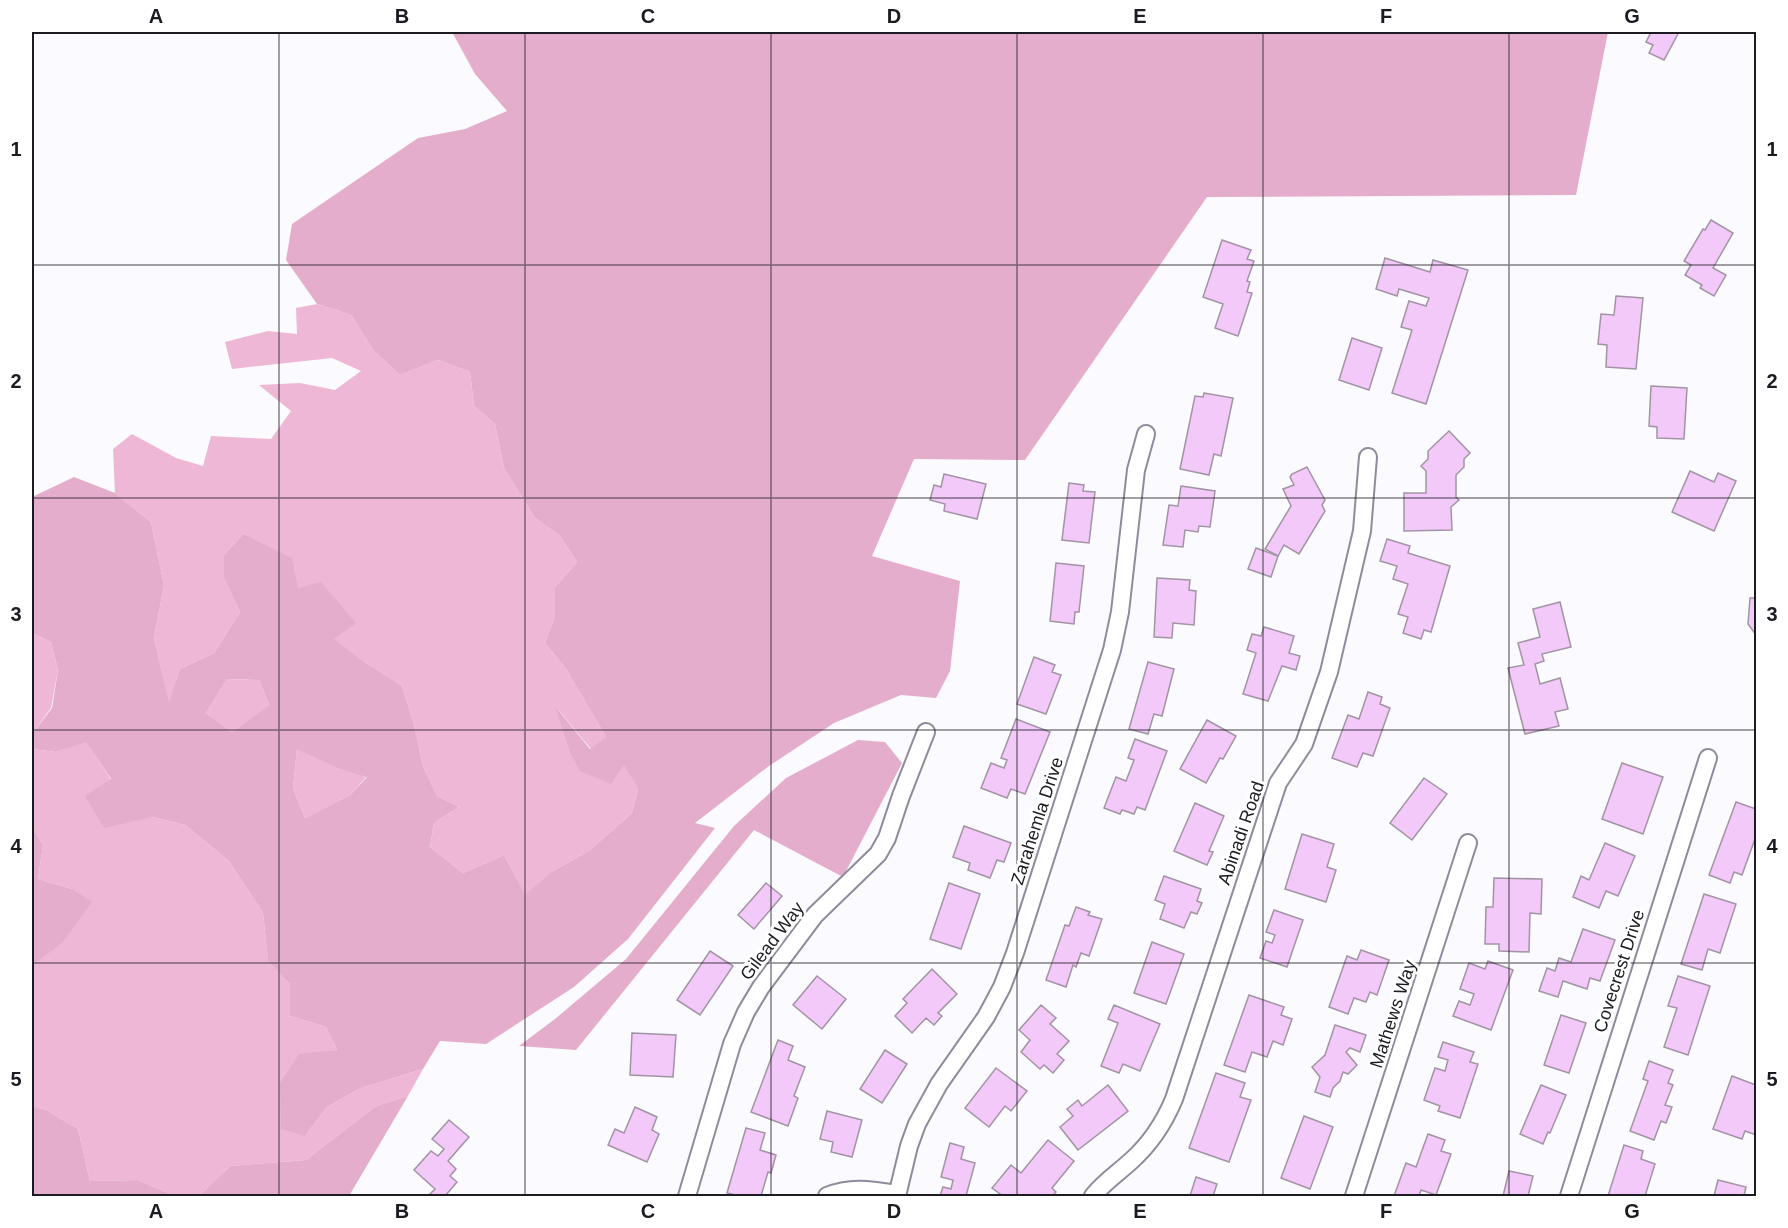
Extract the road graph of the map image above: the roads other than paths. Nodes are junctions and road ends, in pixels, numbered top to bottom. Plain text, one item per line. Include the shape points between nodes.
1 (1146, 434) dead end
2 (1368, 457) dead end
3 (926, 732) dead end
4 (1708, 758) dead end
5 (1468, 843) dead end
6 (897, 1195) edge
7 (687, 1197) edge
8 (827, 1197) edge
9 (1093, 1197) edge
10 (1354, 1197) edge
11 (1569, 1197) edge

1 - 6 street, Zarahemla Drive via 1137,470 1112,650 1015,953 995,1002 939,1084 917,1124
2 - 9 street, Abinadi Road via 1362,531 1329,672 1304,744 1278,783 1174,1099 1151,1140
3 - 7 street, Gilead Way via 883,847 815,915 746,1012 732,1044
4 - 11 street, Covecrest Drive
5 - 10 street, Mathews Way
6 - 8 street via 856,1189

